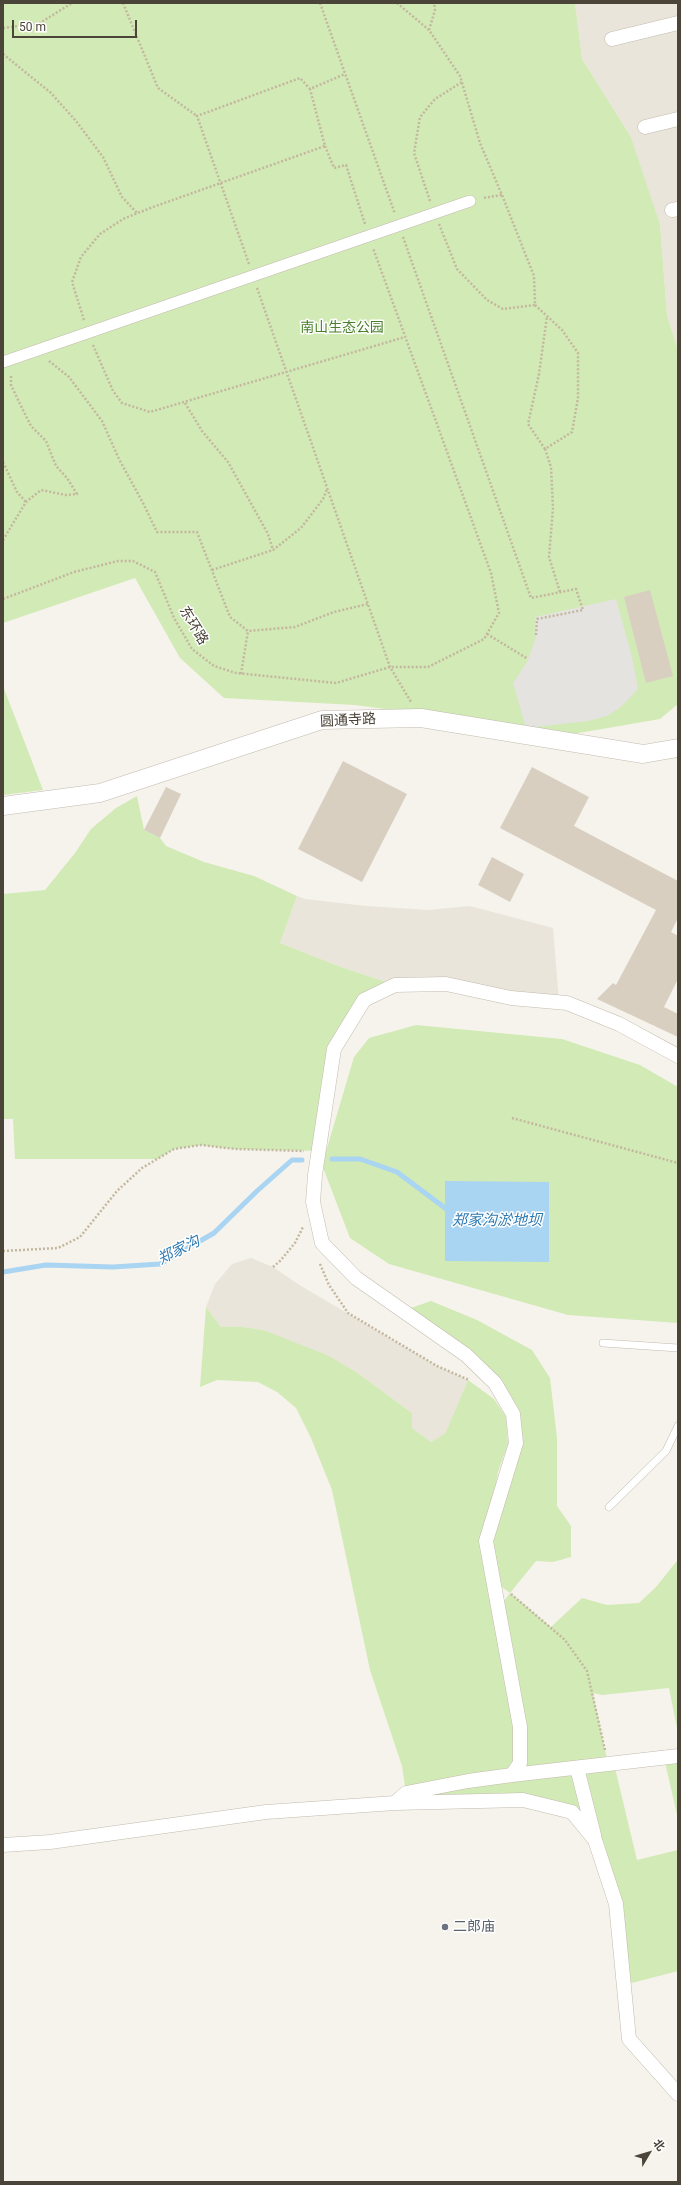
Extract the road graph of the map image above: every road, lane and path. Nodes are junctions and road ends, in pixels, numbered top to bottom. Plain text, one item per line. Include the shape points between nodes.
1 (72, 3) edge
2 (123, 3) edge
3 (320, 3) edge
4 (397, 3) edge
5 (434, 3) edge
6 (678, 23) edge
7 (3, 28) edge
8 (429, 30) junction
9 (612, 39) dead end
10 (3, 54) edge
11 (345, 74) junction
12 (462, 82) junction
13 (310, 89) junction
14 (197, 116) junction
15 (678, 119) edge
16 (645, 127) dead end
17 (325, 146) junction
18 (220, 183) junction
19 (502, 195) junction
20 (470, 201) joint
21 (138, 214) junction
22 (434, 214) junction
23 (399, 226) junction
24 (369, 236) junction
25 (253, 276) junction
26 (535, 305) junction
27 (547, 316) junction
28 (88, 333) junction
29 (405, 337) junction
30 (36, 350) junction
31 (6, 360) edge
32 (286, 371) junction
33 (184, 403) junction
34 (545, 449) junction
35 (3, 462) edge
36 (327, 489) junction
37 (26, 502) junction
38 (3, 540) edge
39 (273, 550) junction
40 (212, 570) junction
41 (560, 592) junction
42 (3, 599) edge
43 (368, 604) junction
44 (248, 631) junction
45 (487, 634) junction
46 (536, 637) dead end
47 (528, 659) dead end
48 (390, 667) junction
49 (240, 674) junction
50 (421, 718) junction
51 (678, 748) edge
52 (3, 806) edge
53 (678, 1056) edge
54 (512, 1118) dead end
55 (318, 1151) junction
56 (678, 1163) edge
57 (307, 1230) dead end
58 (3, 1251) edge
59 (317, 1258) dead end
60 (273, 1267) dead end
61 (603, 1343) dead end
62 (678, 1348) edge
63 (474, 1383) dead end
64 (678, 1426) edge
65 (609, 1507) dead end
66 (493, 1581) junction
67 (678, 1756) edge
68 (608, 1764) junction
69 (577, 1768) junction
70 (512, 1775) junction
71 (395, 1803) junction
72 (595, 1840) junction
73 (3, 1845) edge
74 (678, 2094) edge

1 - 7 path via 40,23
2 - 14 path via 158,88
3 - 11 path
4 - 8 path
5 - 8 path via 435,10
6 - 9 street
8 - 12 path
10 - 21 path via 51,93 76,121 103,157 122,197
11 - 13 path
11 - 23 path
12 - 19 path via 480,143
12 - 22 path via 435,99 420,117 414,153
13 - 14 path via 300,78
13 - 17 path
14 - 18 path
15 - 16 street
17 - 18 path
17 - 24 path via 334,168 346,165
18 - 21 path
18 - 25 path
19 - 20 path
19 - 26 path via 534,276
20 - 22 street
21 - 28 path via 123,219 100,234 81,257 72,282
22 - 23 street
22 - 26 path via 457,269 487,300 503,309
23 - 24 street
23 - 41 path via 531,598
24 - 25 street
24 - 29 path
25 - 28 street
25 - 32 path
26 - 27 path
27 - 34 path via 539,374 528,424
27 - 34 path via 562,330 578,353 578,398 572,432
28 - 30 street
28 - 33 path via 113,391 122,403 150,412
29 - 32 path
29 - 45 path via 491,573 499,613
30 - 31 street
30 - 40 path via 69,377 102,421 157,532 197,532
31 - 37 path via 11,385 31,426 46,441 56,466 77,494 66,495 41,490
32 - 33 path
32 - 36 path
33 - 39 path via 202,431 228,462 268,534
34 - 41 path via 551,467 553,508 549,557
35 - 37 path via 14,487
36 - 39 path via 323,500 301,528
36 - 43 path
37 - 38 path
39 - 40 path
40 - 44 path via 230,616
41 - 46 path via 576,589 583,610 537,619
42 - 49 path, 东环路 via 74,572 118,561 133,561 155,572 174,618 192,650 214,666
43 - 44 path via 334,612 295,627
43 - 48 path
44 - 49 path
45 - 47 path
45 - 48 path, 东环路 via 484,639 428,667
48 - 49 path, 东环路 via 336,683
48 - 50 path
50 - 51 street, 圆通寺路 via 644,754
50 - 52 street, 圆通寺路 via 322,720 100,793
53 - 55 street via 619,1024 567,1003 511,998 446,984 395,985 364,1000 334,1049
54 - 56 path
55 - 58 path via 235,1149 201,1145 174,1149 142,1168 117,1191 80,1237 58,1248
55 - 66 street via 313,1202 322,1243 356,1278 466,1355 495,1383 513,1414 516,1443 486,1540
57 - 60 path via 304,1223 295,1243
59 - 63 path via 329,1285 348,1313 437,1366
61 - 62 lane
64 - 65 lane via 666,1451
66 - 68 path via 534,1612 565,1640 587,1671
66 - 70 street via 520,1727 520,1763
67 - 68 street
68 - 69 street
69 - 70 street
69 - 72 street
70 - 71 street via 406,1793
71 - 72 street via 523,1800 572,1812
71 - 73 street via 266,1812 50,1842
72 - 74 street via 616,1904 630,2038

